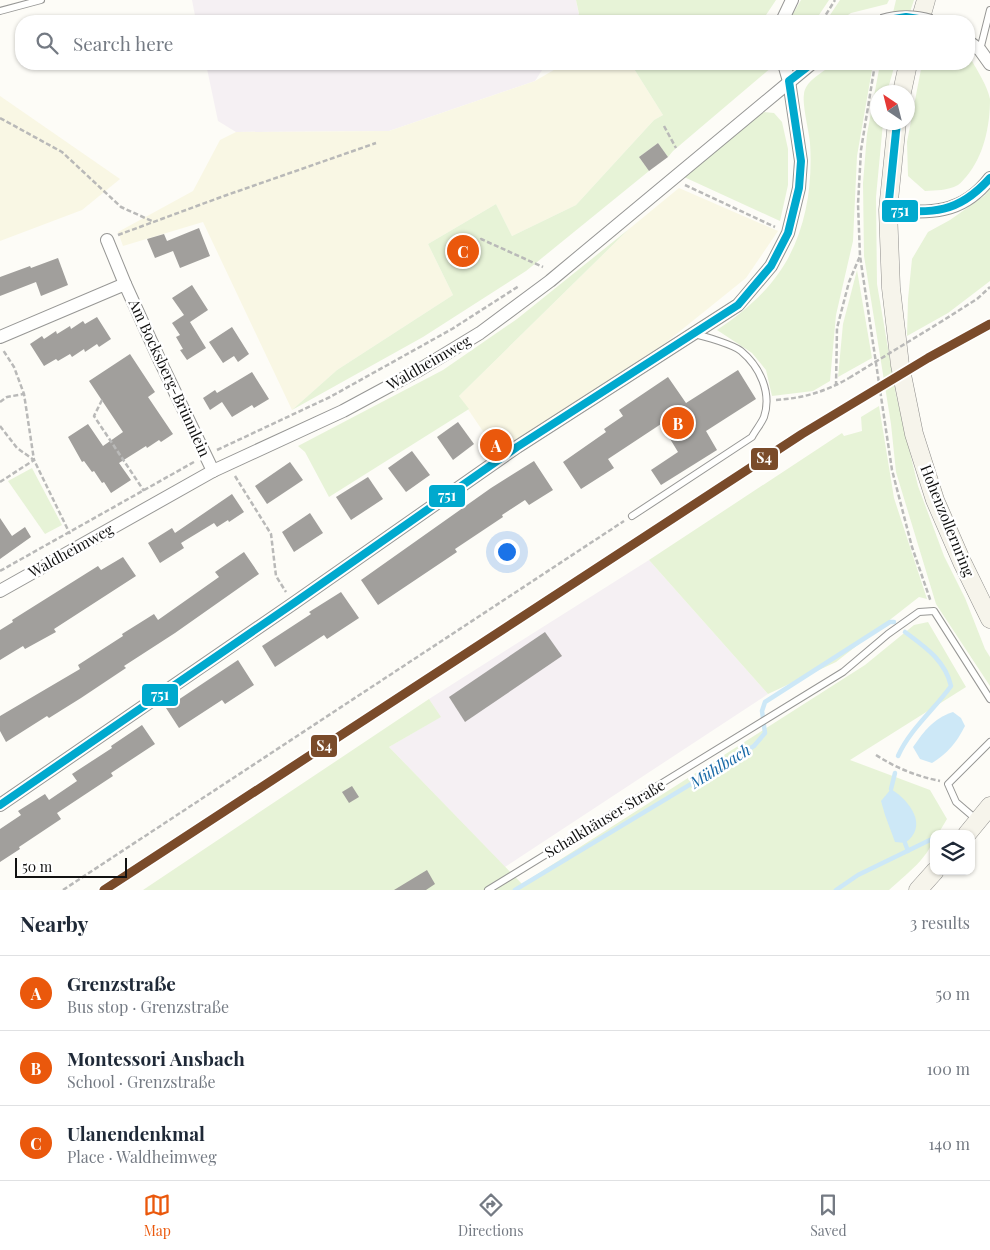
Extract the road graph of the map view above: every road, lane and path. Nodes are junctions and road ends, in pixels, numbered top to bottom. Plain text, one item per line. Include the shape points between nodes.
1 (41, 0) edge
2 (792, 0) edge
3 (835, 0) edge
4 (926, 0) edge
5 (990, 10) edge
6 (0, 11) edge
7 (785, 15) edge
8 (826, 15) edge
9 (922, 15) edge
10 (975, 46) edge
11 (980, 50) junction
12 (990, 64) edge
13 (786, 70) edge
14 (803, 70) edge
15 (874, 70) edge
16 (907, 70) edge
17 (789, 81) junction
18 (904, 85) edge
19 (0, 118) edge
20 (664, 126) dead end
21 (896, 130) edge
22 (376, 143) dead end
23 (676, 148) dead end
24 (990, 178) edge
25 (672, 179) junction
26 (888, 210) junction
27 (155, 222) junction
28 (788, 233) junction
29 (107, 240) joint
30 (461, 251) dead end
31 (860, 256) junction
32 (536, 272) dead end
33 (125, 284) junction
34 (521, 284) dead end
35 (990, 288) edge
36 (692, 334) junction
37 (0, 337) edge
38 (0, 345) edge
39 (836, 386) junction
40 (24, 394) junction
41 (102, 400) dead end
42 (767, 400) junction
43 (0, 402) edge
44 (0, 426) edge
45 (205, 456) junction
46 (34, 460) junction
47 (227, 464) junction
48 (213, 471) junction
49 (0, 482) edge
50 (144, 490) junction
51 (152, 505) junction
52 (632, 516) joint
53 (69, 533) junction
54 (77, 547) junction
55 (0, 571) edge
56 (0, 591) edge
57 (294, 603) junction
58 (934, 611) junction
59 (990, 619) edge
60 (990, 699) edge
61 (990, 742) edge
62 (876, 755) dead end
63 (948, 784) junction
64 (0, 805) edge
65 (990, 806) edge
66 (973, 827) edge
67 (931, 875) edge
68 (63, 890) edge
69 (488, 890) edge
70 (918, 890) edge

1 - 6 lane
2 - 7 street
3 - 8 path
4 - 9 main road
5 - 11 lane
10 - 11 street
11 - 12 street
13 - 17 street
14 - 17 street, Waldheimweg
15 - 31 path via 861,150
16 - 18 main road
17 - 25 street, Waldheimweg
17 - 28 street via 801,161 799,188
19 - 27 path via 62,152 121,206
20 - 23 path
21 - 26 main road, Hohenzollernring
22 - 27 path
24 - 26 street via 966,201 942,210
25 - 28 path
25 - 47 street, Waldheimweg via 550,281 480,334 343,411
26 - 59 main road, Hohenzollernring via 891,288 900,365 914,434 935,500
27 - 29 path
28 - 36 street via 771,266 738,305
29 - 33 street, Am Bocksberg-Brünnlein
30 - 32 path via 481,240 543,267
31 - 39 path via 849,282 837,328
31 - 58 path via 892,470 912,547
33 - 37 street, Am Bocksberg-Brünnlein
33 - 45 street, Am Bocksberg-Brünnlein
34 - 45 path via 452,329 330,397
35 - 39 path, bridge via 940,323
36 - 42 lane via 740,350 760,373
36 - 57 street via 517,447
38 - 40 path via 14,367
39 - 42 path via 818,394
40 - 43 path via 7,397
40 - 46 path
41 - 50 path via 94,416
42 - 52 lane via 764,418 752,437
44 - 46 path via 17,448
45 - 48 street, Am Bocksberg-Brünnlein
45 - 50 path
46 - 49 path
46 - 53 path
47 - 48 street, Waldheimweg
47 - 57 path via 271,534 276,576
48 - 51 street, Waldheimweg
50 - 51 path
50 - 53 path
51 - 54 street, Waldheimweg
52 - 68 path
53 - 54 path
53 - 55 path
54 - 56 street, Waldheimweg
57 - 64 street
58 - 60 lane
58 - 69 lane, Schalkhäuser Straße via 920,612 842,672
61 - 63 lane
62 - 63 path via 918,776
63 - 66 lane
65 - 66 main road
67 - 70 main road

